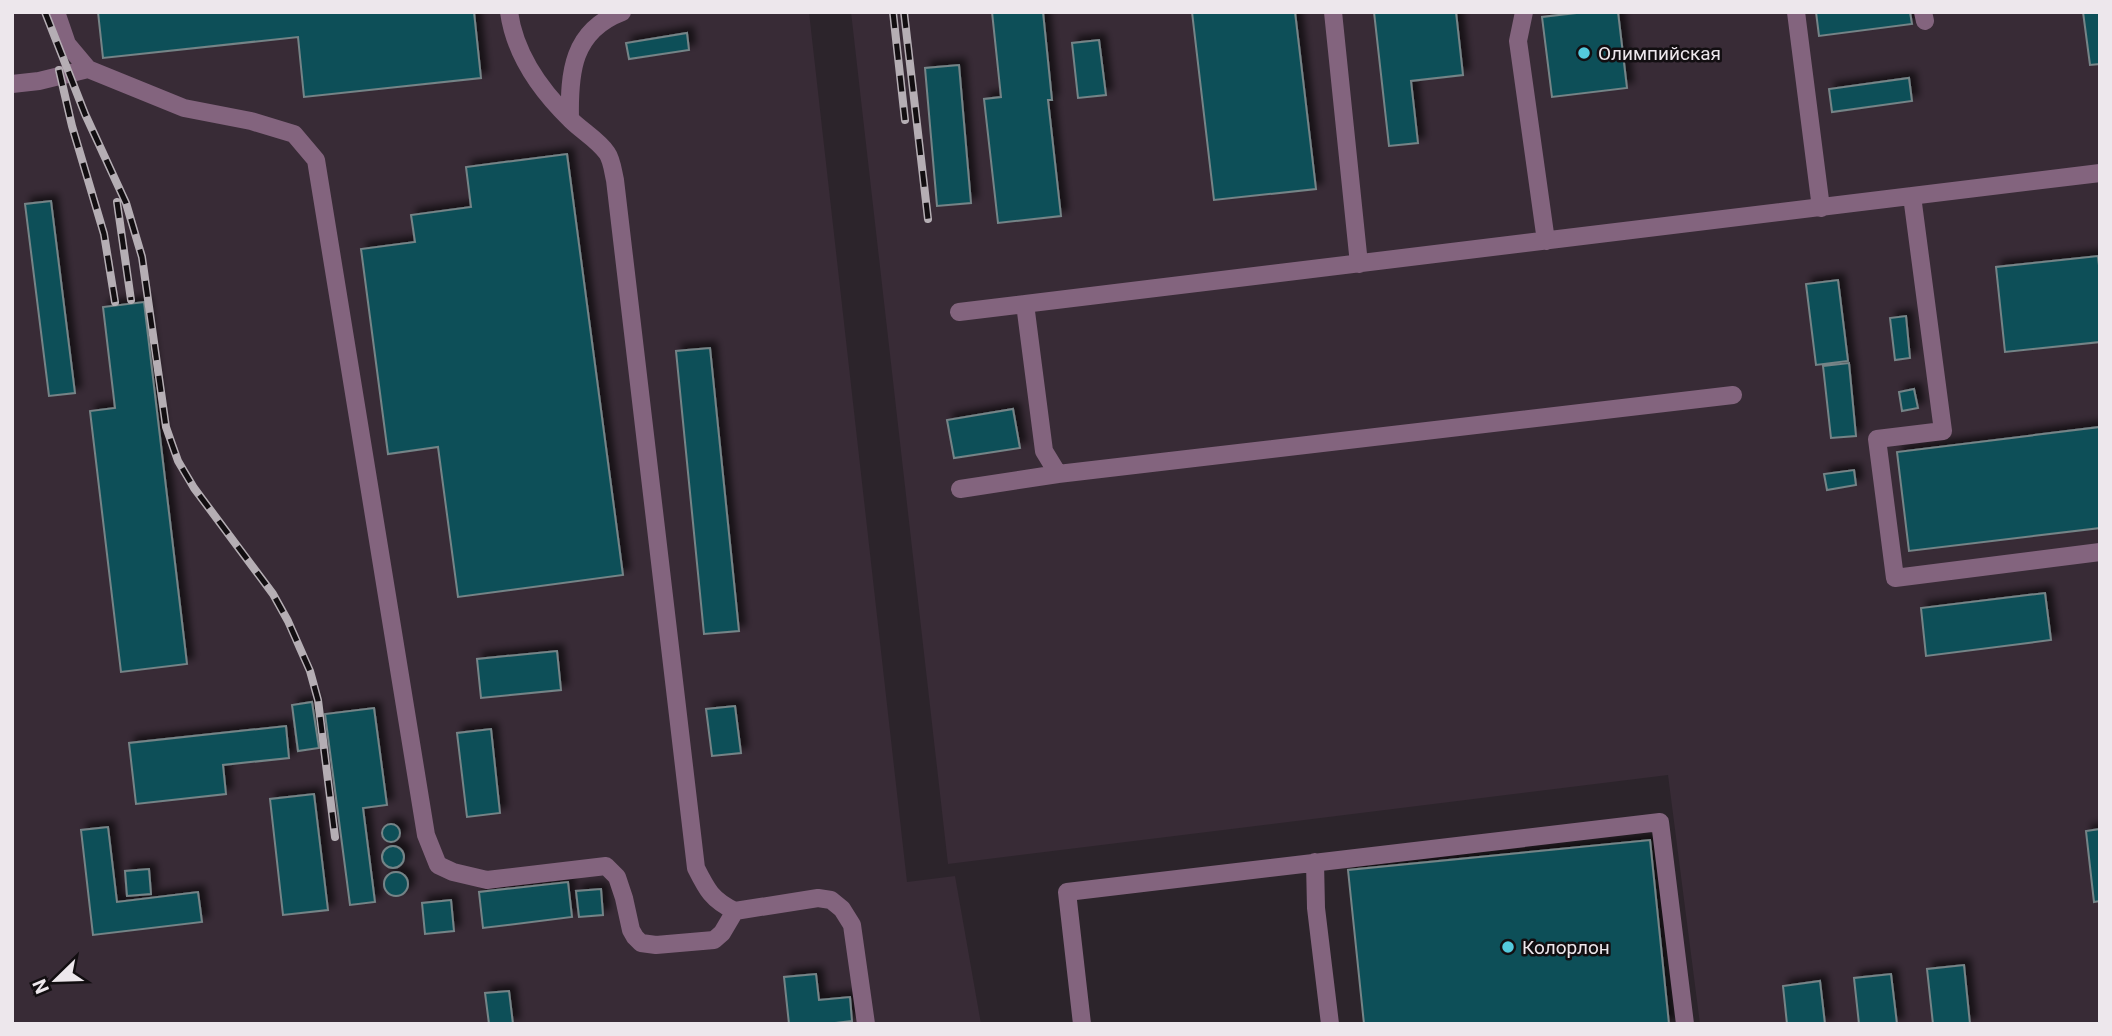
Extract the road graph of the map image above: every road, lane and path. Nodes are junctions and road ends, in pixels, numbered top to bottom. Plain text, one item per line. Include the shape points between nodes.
1 (56, 12) edge
2 (509, 12) edge
3 (622, 12) edge
4 (1333, 12) edge
5 (1524, 12) edge
6 (1796, 12) edge
7 (88, 69) junction
8 (12, 84) edge
9 (570, 120) junction
10 (2100, 173) edge
11 (1912, 196) junction
12 (1821, 208) junction
13 (1546, 241) junction
14 (1359, 264) junction
15 (1026, 304) junction
16 (959, 312) dead end
17 (1732, 395) dead end
18 (1058, 474) junction
19 (960, 489) dead end
20 (2100, 552) edge
21 (1315, 863) junction
22 (735, 911) junction
23 (866, 1024) edge
24 (1082, 1024) edge
25 (1330, 1024) edge
26 (1685, 1024) edge

1 - 7 lane via 67,44
2 - 9 lane via 523,61
3 - 9 lane via 609,17 583,41 574,60
4 - 14 lane
5 - 13 lane via 1518,41
6 - 12 lane
7 - 8 lane
7 - 22 lane via 184,108 294,134 316,160 426,835 438,865 487,880 606,866 617,877 631,930 641,943 714,940
9 - 22 lane via 608,155 615,180 696,868 707,891
10 - 11 lane
11 - 12 lane
11 - 20 lane via 1942,431 1877,439 1895,578
12 - 13 lane
13 - 14 lane
14 - 15 lane
15 - 16 lane
15 - 18 lane via 1044,451
17 - 18 lane
18 - 19 lane
21 - 24 lane via 1067,892
21 - 25 lane
21 - 26 lane via 1660,822
22 - 23 lane via 818,898 831,900 842,909 852,925

